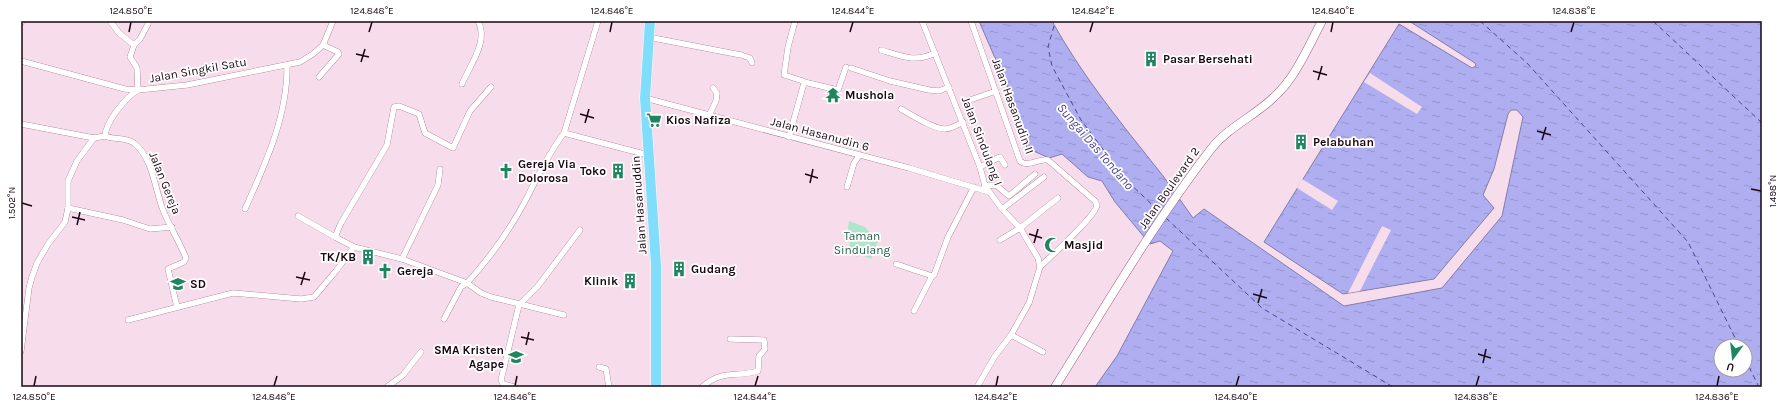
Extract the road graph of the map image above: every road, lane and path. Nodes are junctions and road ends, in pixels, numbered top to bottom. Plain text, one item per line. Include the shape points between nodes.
1 (110, 21) edge
2 (333, 21) edge
3 (478, 21) edge
4 (598, 21) edge
5 (650, 21) edge
6 (795, 21) edge
7 (922, 21) edge
8 (971, 21) edge
9 (1322, 21) edge
10 (148, 24) dead end
11 (648, 37) junction
12 (134, 45) junction
13 (323, 45) junction
14 (881, 50) dead end
15 (935, 53) junction
16 (21, 61) edge
17 (752, 63) dead end
18 (287, 65) junction
19 (319, 77) dead end
20 (804, 82) junction
21 (462, 84) dead end
22 (491, 87) dead end
23 (949, 87) junction
24 (713, 88) dead end
25 (138, 90) junction
26 (996, 91) junction
27 (645, 98) junction
28 (970, 100) dead end
29 (901, 110) dead end
30 (709, 115) junction
31 (963, 122) junction
32 (21, 124) edge
33 (564, 133) junction
34 (105, 136) junction
35 (789, 137) junction
36 (94, 138) junction
37 (648, 155) junction
38 (859, 156) junction
39 (1005, 165) dead end
40 (980, 167) junction
41 (440, 169) dead end
42 (1035, 174) dead end
43 (1044, 177) dead end
44 (985, 186) junction
45 (848, 187) dead end
46 (974, 187) junction
47 (989, 192) junction
48 (1058, 198) dead end
49 (68, 208) junction
50 (1002, 209) junction
51 (245, 210) dead end
52 (298, 216) dead end
53 (172, 227) junction
54 (1020, 228) junction
55 (580, 230) dead end
56 (335, 237) junction
57 (1000, 240) dead end
58 (354, 247) junction
59 (402, 259) junction
60 (896, 264) dead end
61 (1040, 267) junction
62 (932, 276) junction
63 (467, 283) junction
64 (519, 305) junction
65 (177, 307) junction
66 (914, 311) dead end
67 (564, 315) dead end
68 (444, 319) dead end
69 (128, 320) dead end
70 (1011, 335) junction
71 (730, 339) dead end
72 (21, 351) edge
73 (421, 352) dead end
74 (1043, 352) dead end
75 (599, 367) dead end
76 (387, 387) edge
77 (516, 387) edge
78 (609, 387) edge
79 (656, 387) edge
80 (702, 387) edge
81 (977, 387) edge
82 (1055, 387) edge

1 - 12 street via 119,33
2 - 13 street, Jalan Singkil Satu
3 - 21 street via 482,27 482,39
4 - 33 street
5 - 11 highway, Jalan Hasanuddin
6 - 20 street via 784,75
7 - 15 street, Jalan Sindulang I
8 - 26 street, Jalan Hasanudin II
9 - 82 main road, Jalan Boulevard 2 via 1284,87 1264,107 1237,125 1212,148 1158,225
10 - 12 street
11 - 17 street via 742,55 751,59
11 - 27 highway, Jalan Hasanuddin
12 - 25 street via 130,58 137,68
13 - 18 street, Jalan Singkil Satu via 300,62
13 - 19 street via 339,54
14 - 15 street via 912,59
15 - 23 street, Jalan Sindulang I
16 - 25 street, Jalan Singkil Satu via 113,86
18 - 25 street, Jalan Singkil Satu via 187,85
18 - 51 street via 285,98 278,125
20 - 23 street via 838,90 848,68 929,90 939,91
20 - 35 street
22 - 56 street via 470,111 453,148 426,133 419,114 399,106 394,107 387,145
23 - 31 street, Jalan Sindulang I
24 - 30 street via 717,93 716,101
25 - 34 street via 125,100 111,120
26 - 28 street
26 - 61 street, Jalan Hasanudin II via 1020,161 1028,164 1048,160 1095,201 1097,208
27 - 30 street, Jalan Hasanudin 6
27 - 37 highway, Jalan Hasanuddin
29 - 31 street via 944,129
30 - 35 street, Jalan Hasanudin 6
31 - 40 street, Jalan Sindulang I
32 - 36 street
33 - 37 street
33 - 63 street via 554,146 501,242
34 - 36 street
34 - 53 street, Jalan Gereja via 131,142 140,151 152,174 160,204
35 - 38 street, Jalan Hasanudin 6
36 - 49 street via 77,161 68,181
37 - 79 highway, Jalan Hasanuddin via 656,265
38 - 45 street via 854,163
38 - 46 street, Jalan Hasanudin 6
39 - 40 street via 1000,157
40 - 44 street, Jalan Sindulang I
41 - 59 street via 438,185
42 - 44 street via 1009,196 996,185
43 - 50 street
44 - 47 street, Jalan Sindulang I
46 - 47 street, Jalan Hasanudin 6
46 - 62 street via 948,237
47 - 50 street, Jalan Sindulang I
48 - 54 street
49 - 53 street via 123,220 150,229
49 - 72 street via 65,222 48,244 32,277
50 - 54 street, Jalan Sindulang I
52 - 56 street
53 - 65 street, Jalan Gereja via 186,258 184,262 168,269
54 - 57 street
54 - 61 street, Jalan Sindulang I via 1038,258
55 - 64 street via 538,286
56 - 58 street
58 - 59 street
58 - 65 street via 312,298 233,293
59 - 63 street
60 - 62 street
61 - 70 street via 1029,304
62 - 66 street
63 - 64 street via 481,293
63 - 68 street via 461,287
64 - 67 street
64 - 77 street via 501,380 503,384
65 - 69 street
70 - 74 street
70 - 81 street
71 - 80 street via 764,340 766,349 759,356 758,371 721,375
73 - 76 street via 403,375
75 - 78 street via 606,369

